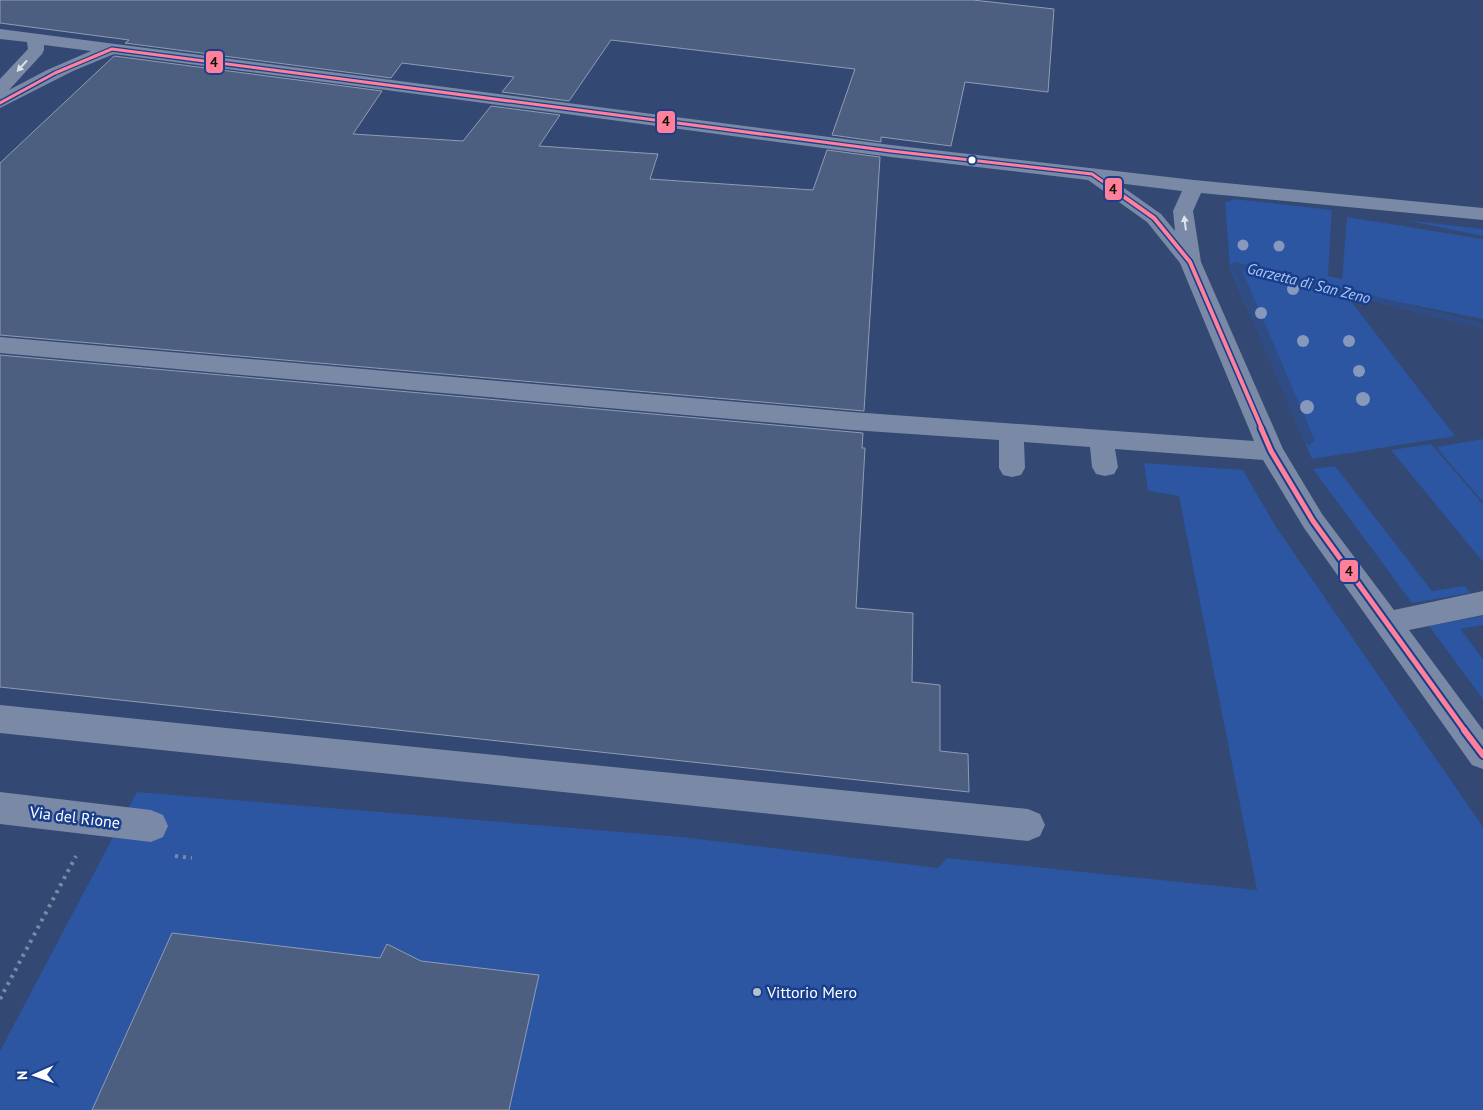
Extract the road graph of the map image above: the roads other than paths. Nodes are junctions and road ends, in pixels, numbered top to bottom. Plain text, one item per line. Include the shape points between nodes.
1 (0, 34) edge
2 (35, 38) junction
3 (112, 49) junction
4 (0, 90) edge
5 (0, 102) edge
6 (1092, 174) junction
7 (1194, 186) junction
8 (1483, 214) edge
9 (1190, 262) junction
10 (0, 345) edge
11 (1011, 432) junction
12 (1101, 439) junction
13 (1271, 451) junction
14 (1105, 467) dead end
15 (1012, 468) dead end
16 (1483, 603) edge
17 (1388, 623) junction
18 (0, 719) edge
19 (1483, 755) edge
20 (0, 808) edge
21 (1028, 825) dead end
22 (151, 826) dead end

1 - 2 street
2 - 3 street
2 -> 4 street via 36,50
3 - 5 street via 72,64
3 - 6 street via 891,151
6 - 7 street
6 - 9 street via 1154,218
7 - 8 street
9 -> 7 street via 1184,211
9 - 13 street
10 - 11 street via 478,389
11 - 12 street
11 - 15 street
12 - 13 street
12 - 14 street
13 - 17 street via 1313,521
16 - 17 street
17 - 19 street
18 - 21 street
20 - 22 street, Via del Rione

